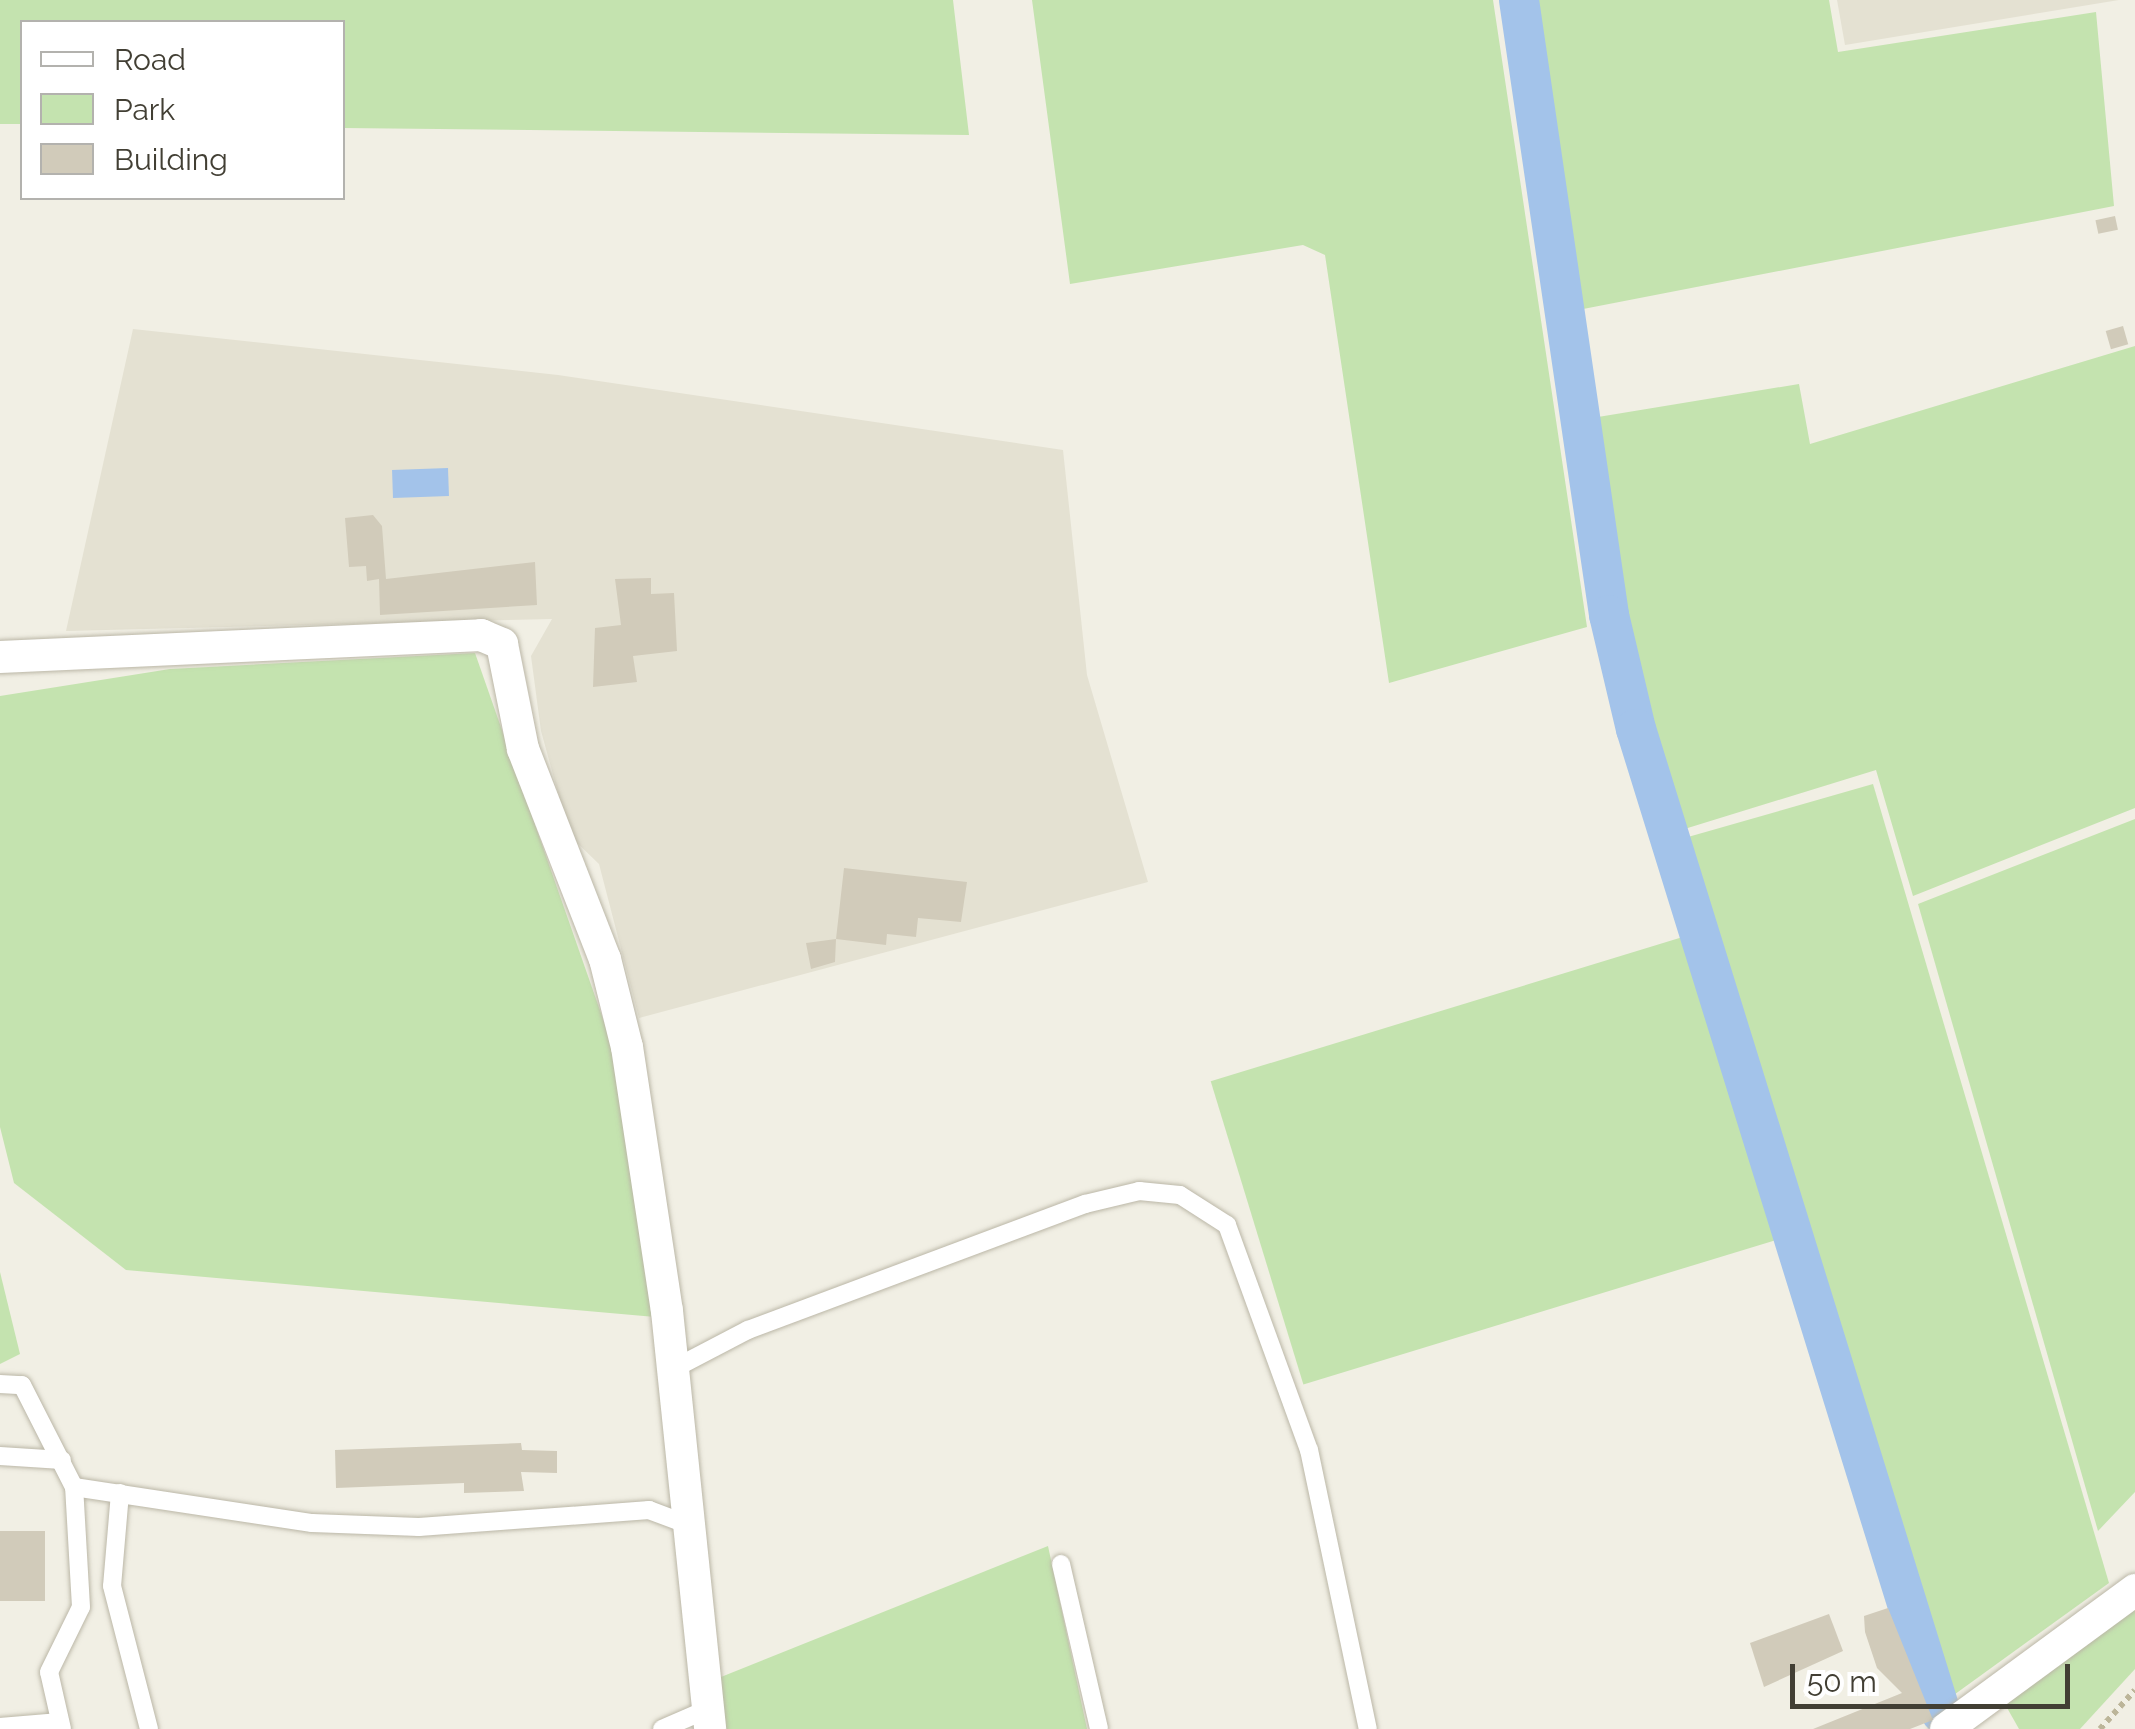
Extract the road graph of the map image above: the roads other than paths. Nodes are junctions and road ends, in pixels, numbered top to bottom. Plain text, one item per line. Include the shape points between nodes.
1 (0, 657) edge
2 (674, 1369) junction
3 (0, 1384) edge
4 (0, 1456) edge
5 (62, 1460) junction
6 (74, 1487) junction
7 (120, 1493) junction
8 (689, 1524) junction
9 (1062, 1564) dead end
10 (2135, 1590) edge
11 (709, 1719) edge
12 (61, 1726) edge
13 (0, 1728) edge
14 (149, 1729) edge
15 (662, 1729) edge
16 (1100, 1729) edge
17 (1368, 1729) edge
18 (1946, 1729) edge

1 - 2 street via 481,635 502,644 523,749 605,959 627,1047
2 - 8 street
2 - 17 lane via 748,1330 1084,1204 1139,1191 1180,1194 1228,1225 1309,1450
3 - 5 lane via 22,1385
4 - 5 lane
5 - 6 lane
6 - 7 lane
6 - 12 lane via 81,1607 49,1672
7 - 8 lane via 312,1523 419,1527 649,1510
7 - 14 lane via 112,1586
8 - 11 street
9 - 16 lane
10 - 18 street
11 - 15 lane
12 - 13 lane

